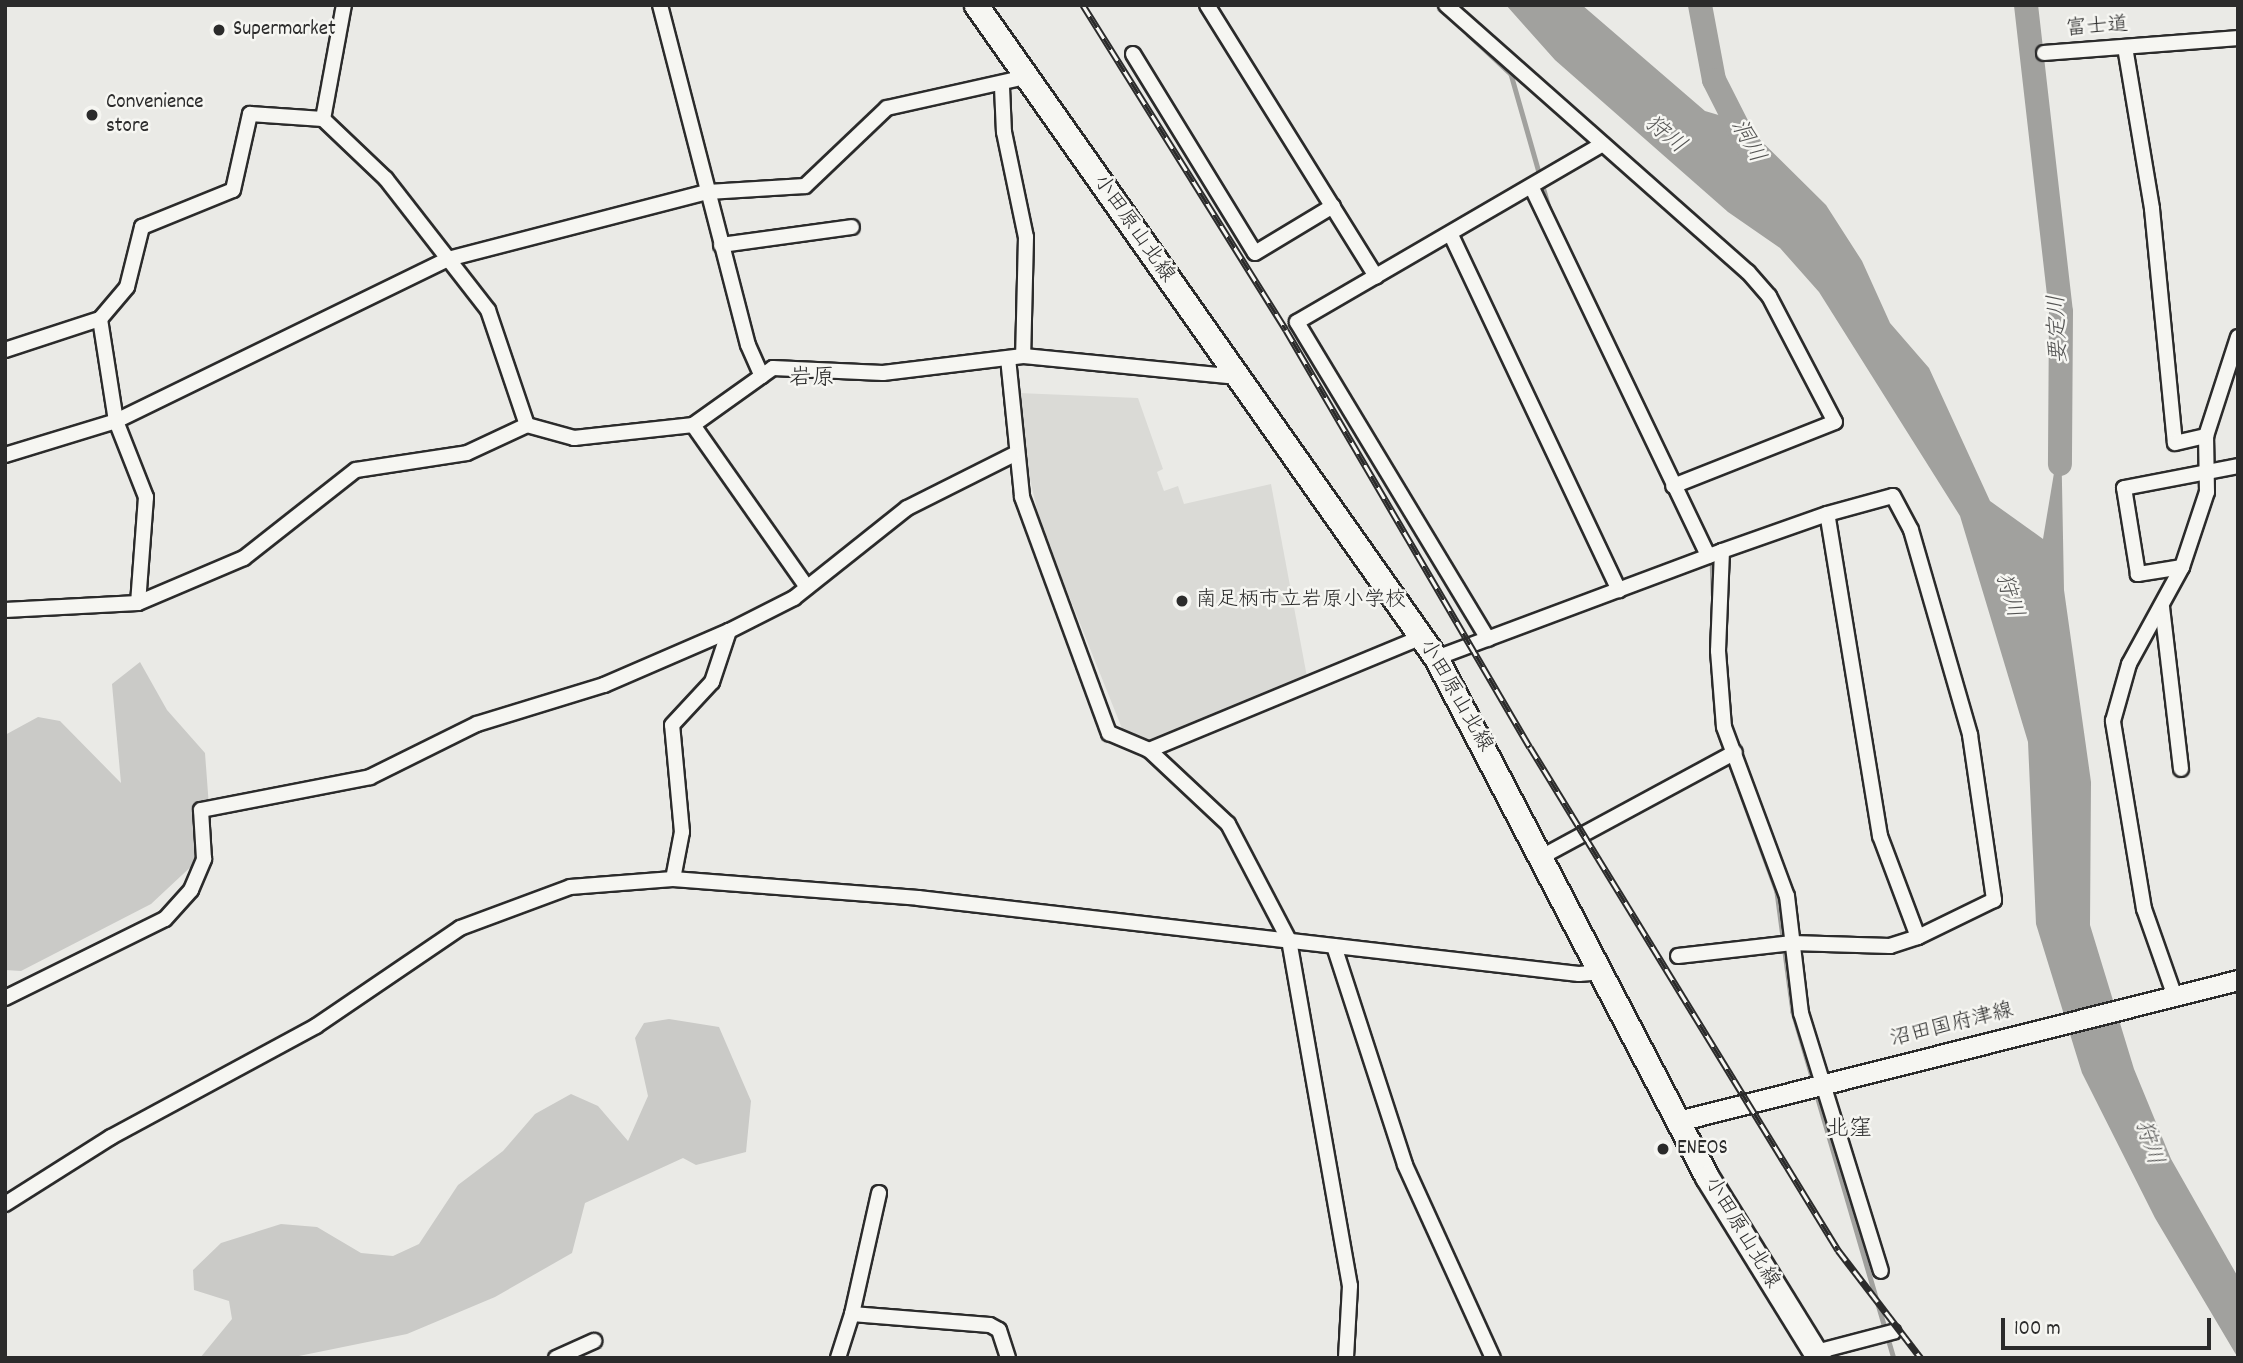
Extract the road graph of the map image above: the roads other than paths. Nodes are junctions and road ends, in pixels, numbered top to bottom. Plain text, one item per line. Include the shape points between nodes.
1 (344, 5) edge
2 (660, 5) edge
3 (976, 5) edge
4 (1207, 5) edge
5 (1446, 5) edge
6 (2238, 38) edge
7 (2124, 47) junction
8 (2044, 53) dead end
9 (1133, 54) dead end
10 (1026, 77) junction
11 (1002, 87) junction
12 (323, 119) junction
13 (1601, 145) junction
14 (1532, 188) junction
15 (708, 192) junction
16 (1333, 206) junction
17 (852, 227) dead end
18 (1451, 235) junction
19 (721, 244) junction
20 (449, 259) junction
21 (1377, 277) junction
22 (100, 320) junction
23 (2238, 337) edge
24 (5, 350) edge
25 (1016, 357) junction
26 (762, 376) junction
27 (1236, 377) junction
28 (116, 421) junction
29 (527, 425) junction
30 (693, 425) junction
31 (2206, 436) junction
32 (5, 455) edge
33 (1013, 455) junction
34 (2238, 466) edge
35 (2209, 472) junction
36 (1673, 486) junction
37 (1827, 514) junction
38 (1715, 554) junction
39 (2182, 567) junction
40 (807, 587) junction
41 (1619, 590) junction
42 (138, 603) junction
43 (2162, 607) junction
44 (5, 610) edge
45 (729, 631) junction
46 (1422, 637) junction
47 (1488, 639) junction
48 (1436, 658) junction
49 (1149, 750) junction
50 (1735, 752) junction
51 (2181, 769) dead end
52 (1543, 856) junction
53 (673, 879) junction
54 (1918, 937) junction
55 (1289, 940) junction
56 (1792, 943) junction
57 (1334, 946) junction
58 (1678, 956) dead end
59 (1603, 972) junction
60 (2238, 980) edge
61 (2174, 994) junction
62 (5, 998) edge
63 (1824, 1081) junction
64 (1678, 1121) junction
65 (880, 1194) dead end
66 (5, 1204) edge
67 (1881, 1271) dead end
68 (852, 1314) junction
69 (1893, 1332) dead end
70 (594, 1341) dead end
71 (1818, 1355) edge
72 (556, 1358) edge
73 (838, 1358) edge
74 (1008, 1358) edge
75 (1346, 1358) edge
76 (1493, 1358) edge

1 - 12 street
2 - 15 street
3 - 10 main road, 小田原山北線
4 - 16 street
5 - 13 street
6 - 7 street, 富士道
7 - 8 street, 富士道
7 - 31 street via 2152,209 2175,443
9 - 16 street via 1255,253
10 - 11 street
10 - 27 main road, 小田原山北線
11 - 15 street via 887,108 805,186
11 - 25 street via 1004,132 1026,237
12 - 20 street via 386,179
12 - 22 street via 250,114 233,190 142,227 127,287
13 - 14 street
13 - 36 street via 1769,296 1835,422
14 - 18 street
14 - 36 street
15 - 19 street
15 - 20 street
16 - 21 street
17 - 19 street
18 - 21 street
18 - 41 street
19 - 26 street
20 - 28 street
20 - 29 street via 488,310
21 - 47 street via 1297,322
22 - 24 street
22 - 28 street
23 - 31 street
25 - 26 street via 884,373 773,368
25 - 27 street
25 - 33 street
26 - 30 street
27 - 46 main road, 小田原山北線
28 - 32 street
28 - 42 street via 146,497
29 - 30 street via 574,438
29 - 42 street via 467,453 356,470 244,558
30 - 40 street
31 - 35 street
33 - 40 street via 907,508
33 - 49 street via 1052,587 1109,733
34 - 35 street
35 - 39 street
35 - 39 street via 2124,488 2138,574
36 - 38 street
37 - 38 street
37 - 54 street via 1870,790
37 - 54 street via 1893,496 1911,530 1970,734 1994,900
38 - 41 street
38 - 50 street via 1719,692
39 - 43 street
40 - 45 street
41 - 47 street
42 - 44 street
43 - 51 street
43 - 61 street via 2129,664 2113,721 2144,909
45 - 53 street via 712,682 672,725 682,832
45 - 62 street via 604,685 477,724 370,778 201,810 204,859 191,890 165,919
46 - 48 main road, 小田原山北線
46 - 49 street
47 - 48 street
48 - 52 main road, 小田原山北線
49 - 55 street via 1228,824
50 - 52 street
50 - 56 street via 1787,896
52 - 59 main road, 小田原山北線
53 - 55 street via 918,898
53 - 66 street via 570,887 460,928 316,1026 111,1137
54 - 56 street via 1890,946
55 - 57 street
55 - 75 street via 1350,1286
56 - 58 street
56 - 63 street via 1801,1013
57 - 59 street
57 - 76 street via 1405,1165
59 - 64 main road, 小田原山北線
60 - 61 main road, 沼田国府津線
61 - 63 main road, 沼田国府津線
63 - 64 main road, 沼田国府津線
63 - 67 street
64 - 71 main road, 小田原山北線 via 1748,1251
65 - 68 street
68 - 73 street
68 - 74 street via 990,1325 999,1330
69 - 71 street
70 - 72 street

